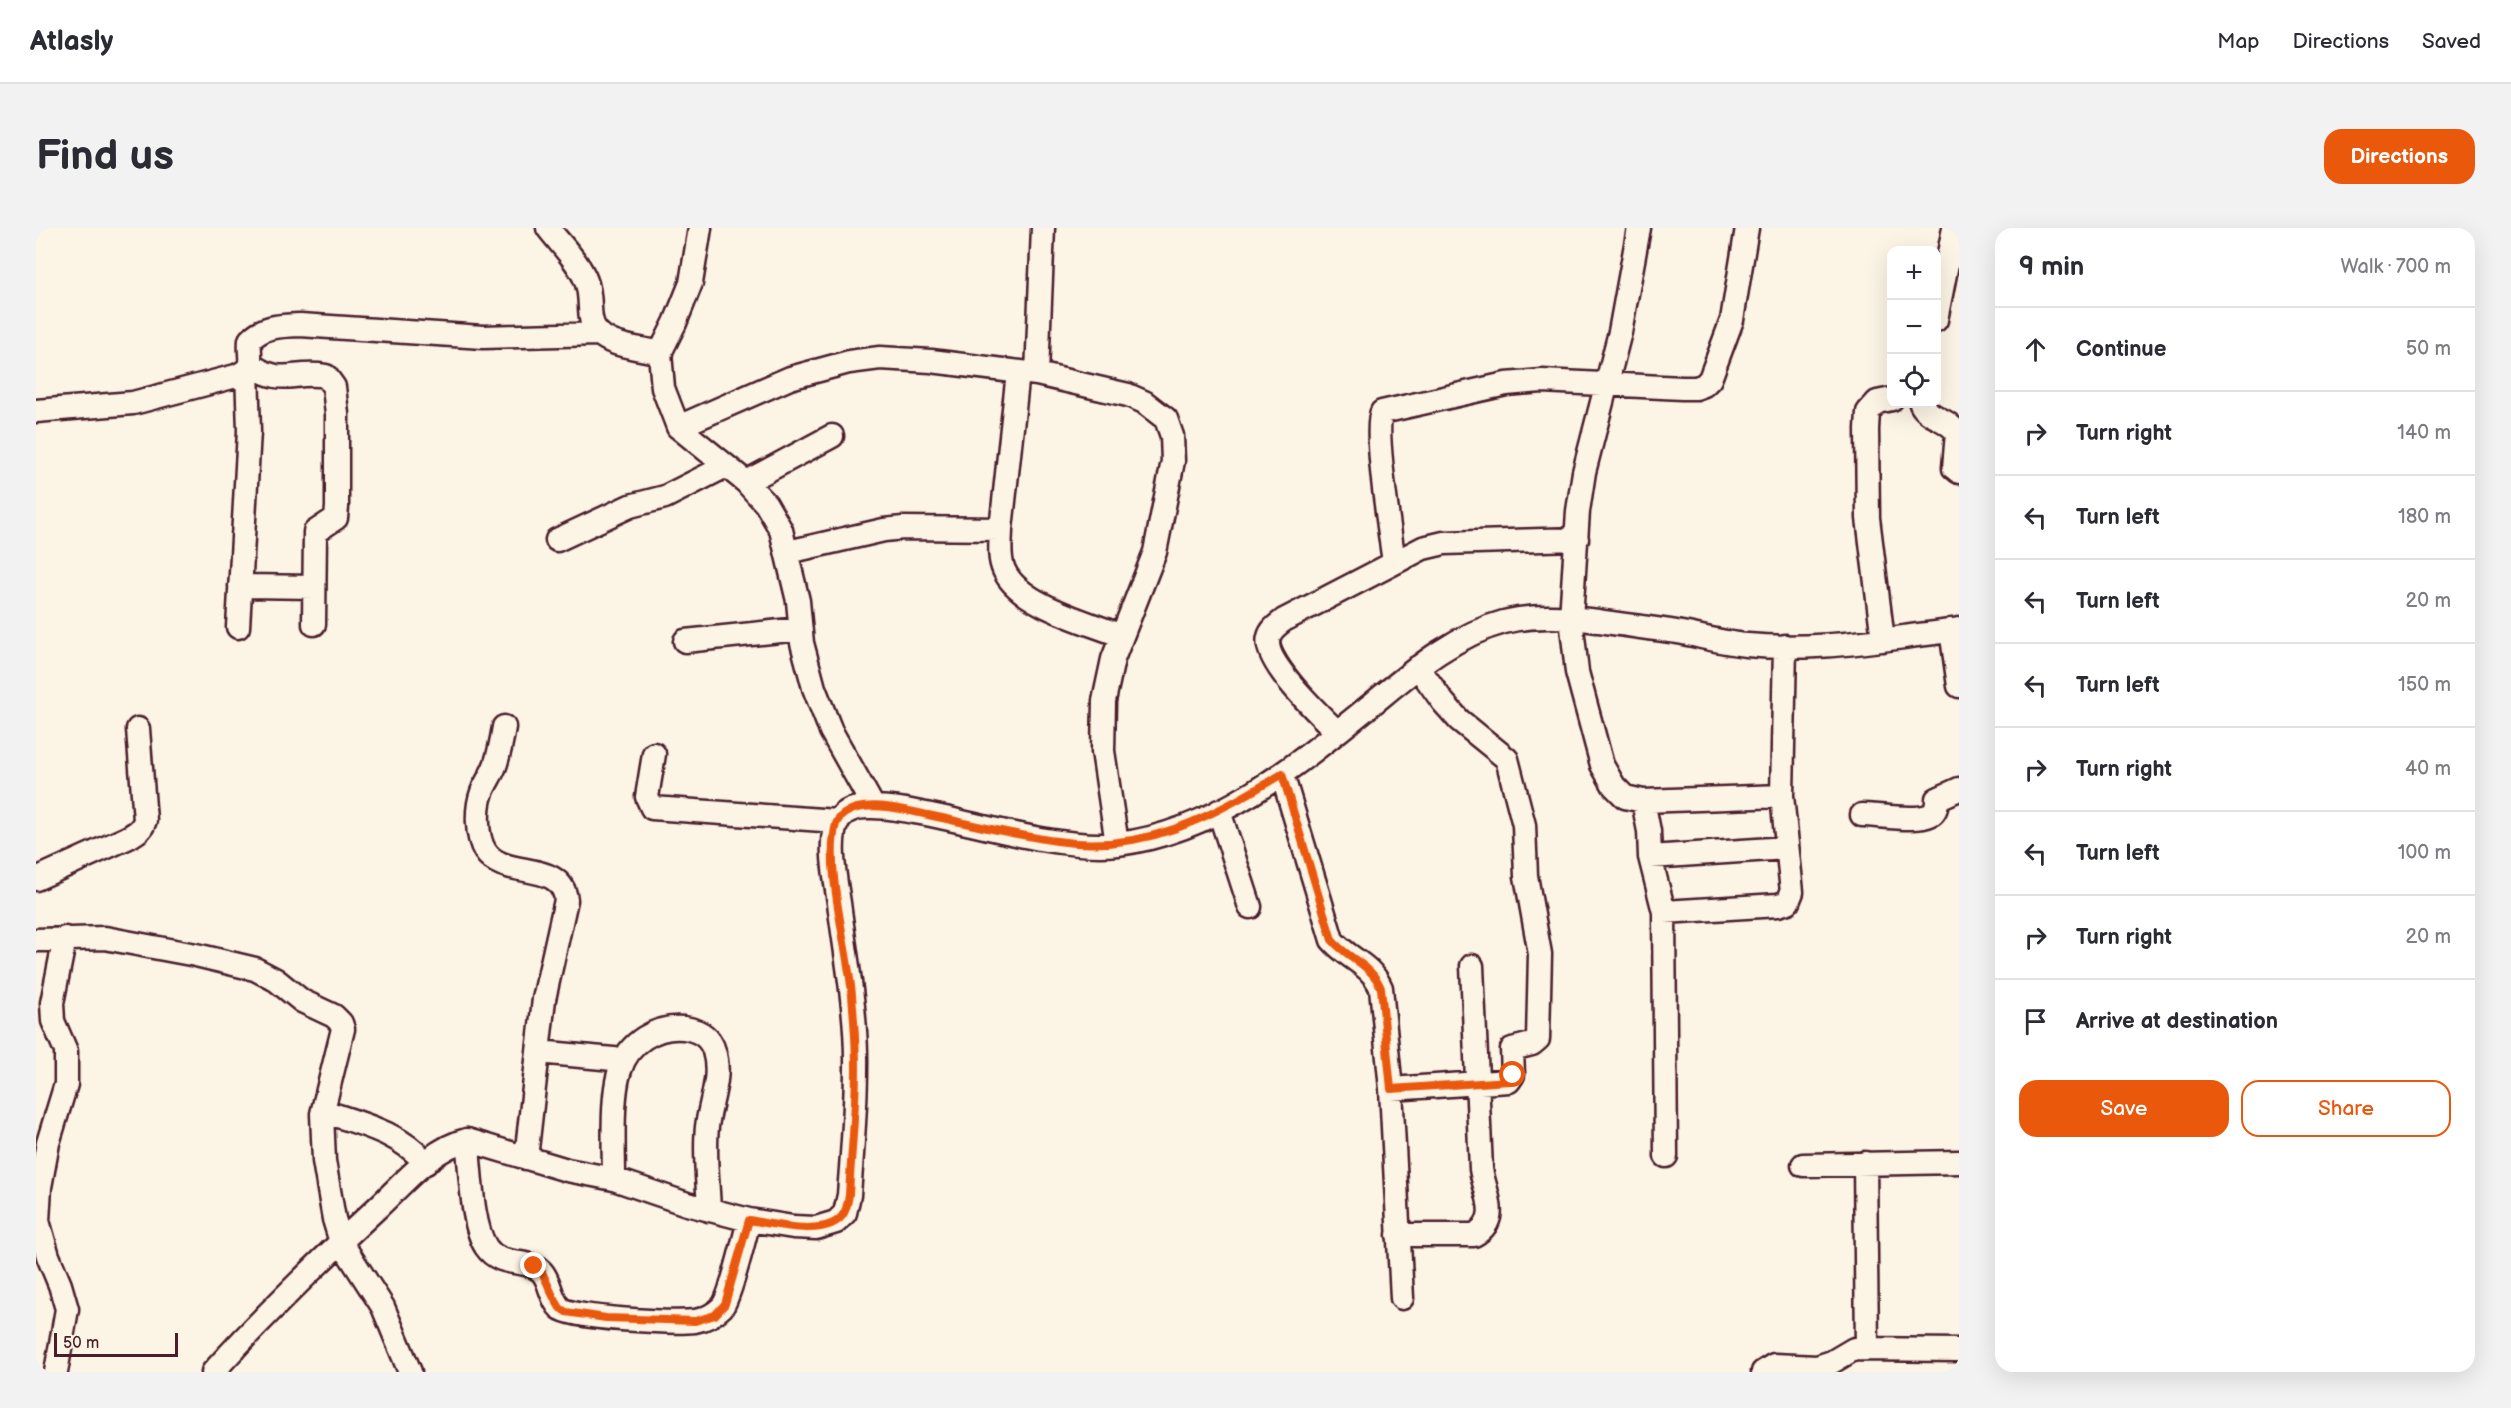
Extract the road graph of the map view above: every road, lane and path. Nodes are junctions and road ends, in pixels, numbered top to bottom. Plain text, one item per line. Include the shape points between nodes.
1 (548, 228) edge
2 (700, 228) edge
3 (1043, 228) edge
4 (1639, 228) edge
5 (1747, 228) edge
6 (1954, 228) edge
7 (1940, 300) edge
8 (598, 334) junction
9 (661, 353) junction
10 (249, 368) junction
11 (1028, 373) junction
12 (1606, 384) junction
13 (1887, 400) edge
14 (1922, 408) edge
15 (36, 411) edge
16 (678, 427) junction
17 (832, 436) dead end
18 (726, 466) junction
19 (1959, 472) edge
20 (746, 482) junction
21 (1001, 529) junction
22 (1577, 539) junction
23 (557, 540) dead end
24 (788, 552) junction
25 (1394, 563) junction
26 (240, 586) junction
27 (314, 587) junction
28 (1571, 618) junction
29 (314, 624) dead end
30 (238, 627) dead end
31 (1955, 629) edge
32 (800, 630) junction
33 (1122, 636) junction
34 (1883, 640) junction
35 (685, 641) dead end
36 (1785, 646) junction
37 (1418, 667) junction
38 (1959, 686) edge
39 (504, 727) dead end
40 (138, 729) dead end
41 (1337, 732) junction
42 (654, 754) dead end
43 (1282, 774) junction
44 (1959, 789) edge
45 (1782, 796) junction
46 (1643, 801) junction
47 (873, 806) junction
48 (1219, 811) junction
49 (1862, 814) dead end
50 (837, 821) junction
51 (1117, 844) junction
52 (1787, 848) junction
53 (1650, 857) junction
54 (36, 879) edge
55 (1250, 907) dead end
56 (1664, 912) junction
57 (65, 938) junction
58 (36, 940) edge
59 (1472, 966) dead end
60 (538, 1052) junction
61 (624, 1060) junction
62 (1477, 1083) junction
63 (1391, 1089) junction
64 (322, 1111) junction
65 (467, 1140) junction
66 (1666, 1156) dead end
67 (526, 1158) junction
68 (426, 1162) junction
69 (1959, 1162) edge
70 (1865, 1163) junction
71 (1803, 1165) dead end
72 (614, 1179) junction
73 (709, 1210) junction
74 (749, 1220) junction
75 (1398, 1235) junction
76 (341, 1242) junction
77 (1402, 1298) dead end
78 (1867, 1348) junction
79 (1959, 1350) edge
80 (1842, 1363) edge
81 (56, 1372) edge
82 (213, 1372) edge
83 (410, 1372) edge
84 (1763, 1372) edge

1 - 8 street via 586,280 591,320
2 - 9 street via 691,283
3 - 11 street
4 - 12 street
5 - 12 street via 1732,320 1704,386
6 - 7 street
8 - 9 street via 609,342
8 - 10 street via 483,337 300,325 271,327 250,339
9 - 16 street via 663,388
10 - 15 street via 216,382 133,403
10 - 26 street
10 - 27 street via 270,377 326,376 334,387 336,518 315,532
11 - 16 street via 880,358 849,362 790,378
11 - 21 street
11 - 33 street via 1128,395 1166,419 1172,436 1173,461 1155,552
12 - 22 street via 1584,472
12 - 25 street via 1506,384 1382,412 1380,439
13 - 34 street via 1877,402 1868,412 1867,429 1868,518
14 - 19 street via 1949,423 1957,433 1953,461
16 - 18 street
17 - 20 street
18 - 20 street
18 - 23 street via 665,497 630,506
20 - 24 street via 766,504
21 - 24 street via 884,530
21 - 33 street via 1002,567 1021,592
22 - 25 street via 1444,543
22 - 28 street
24 - 32 street
25 - 41 street via 1284,620 1268,638 1270,652 1292,686
26 - 27 street
26 - 30 street
27 - 29 street
28 - 36 street via 1746,645
28 - 37 street via 1505,621 1450,645
28 - 46 street via 1577,672 1602,765 1625,797
31 - 34 street
31 - 38 street
32 - 35 street
32 - 47 street via 814,688 831,730
33 - 51 street via 1104,701 1103,751
34 - 36 street
36 - 45 street
37 - 41 street
37 - 62 street via 1459,720 1507,759 1524,825 1526,876 1540,954 1538,1039 1512,1049 1512,1079
39 - 60 street via 495,766 481,794 480,837 486,852 502,865 552,878 562,886 566,900 544,999
40 - 54 street via 143,827 138,833
41 - 43 street
42 - 50 street via 647,797 652,808
43 - 48 street
43 - 63 street via 1332,940 1343,953 1376,976 1381,988
44 - 49 street via 1942,795 1935,810 1920,818
45 - 46 street
45 - 52 street
46 - 53 street
47 - 50 street via 852,809
47 - 51 street via 1058,841
48 - 51 street via 1187,826
48 - 55 street
50 - 74 street via 834,866 852,993 856,1068 849,1195 844,1213 827,1227 793,1227
52 - 53 street
52 - 56 street via 1792,892 1788,902
53 - 56 street
56 - 66 street
57 - 58 street
57 - 64 street via 105,938 255,969 334,1016 343,1029
57 - 81 street via 52,1003 53,1021 66,1051 66,1084 46,1154 38,1221 67,1309
59 - 62 street
60 - 61 street
60 - 67 street
61 - 72 street via 617,1083
61 - 73 street via 645,1037 674,1027 698,1031 714,1049 717,1077 706,1128
62 - 63 street
62 - 75 street via 1481,1169 1489,1199 1489,1220 1474,1235
63 - 75 street
64 - 68 street via 385,1131 413,1148
64 - 76 street via 324,1161
65 - 67 street
65 - 68 street
65 - 74 street via 477,1227 486,1247 496,1257 534,1266 542,1272 560,1308 566,1312 606,1318 695,1321 715,1315 725,1304
67 - 72 street
68 - 76 street
69 - 70 street
70 - 71 street
70 - 78 street
72 - 73 street
73 - 74 street
75 - 77 street
76 - 82 street
76 - 83 street via 377,1296
78 - 79 street
78 - 80 street via 1854,1349
80 - 84 street via 1817,1367 1774,1365

